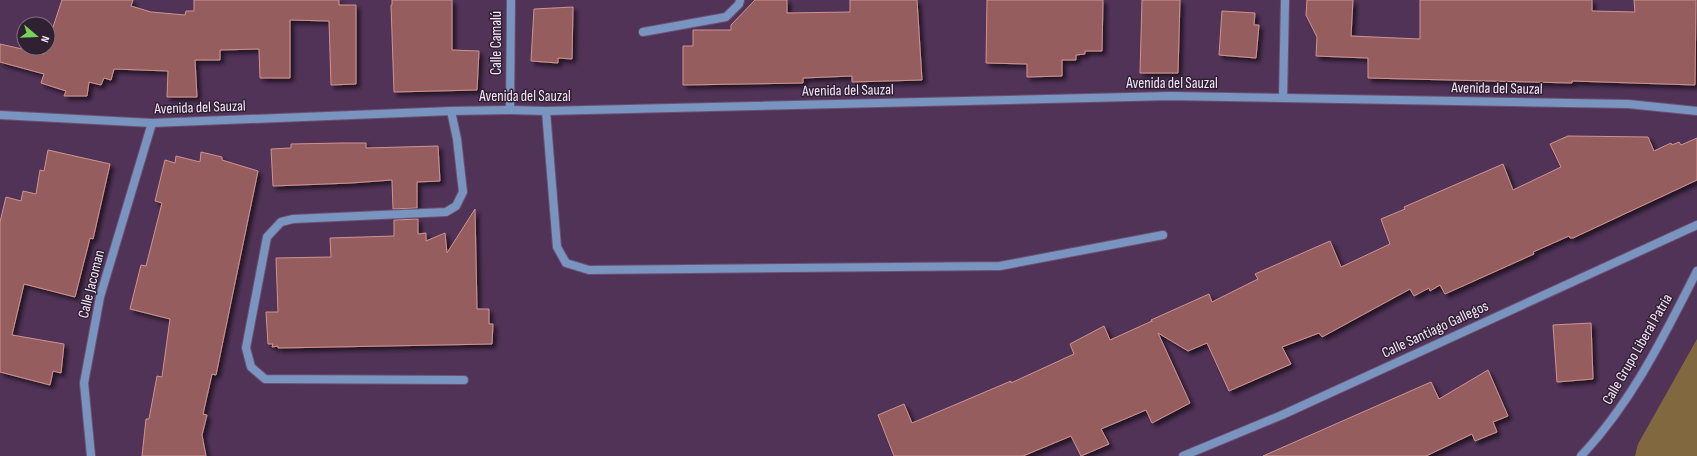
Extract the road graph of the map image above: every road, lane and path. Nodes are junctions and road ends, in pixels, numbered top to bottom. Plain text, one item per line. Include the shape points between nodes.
1 (510, 0) edge
2 (740, 0) edge
3 (1285, 0) edge
4 (643, 32) dead end
5 (1283, 98) junction
6 (510, 110) junction
7 (451, 111) junction
8 (546, 111) junction
9 (1697, 111) edge
10 (0, 115) edge
11 (152, 123) junction
12 (1697, 224) edge
13 (1163, 235) dead end
14 (1697, 271) edge
15 (464, 380) dead end
16 (91, 456) edge
17 (1183, 456) edge
18 (1581, 456) edge

1 - 6 street, Calle Camalú
2 - 4 street via 726,17
3 - 5 street
5 - 8 street, Avenida del Sauzal via 1170,96
5 - 9 street, Avenida del Sauzal via 1628,104
6 - 7 street, Avenida del Sauzal
6 - 8 street, Avenida del Sauzal
7 - 11 street, Avenida del Sauzal
7 - 15 street via 463,192 456,206 446,212 293,219 281,222 267,237 246,348 251,367 265,379
8 - 13 street via 557,247 566,263 589,270 1000,266
10 - 11 street, Avenida del Sauzal
11 - 16 street, Calle Jacoman via 100,297 84,383
12 - 17 street, Calle Santiago Gallegos via 1282,415
14 - 18 street, Calle Grupo Liberal Patria via 1662,341 1628,398

